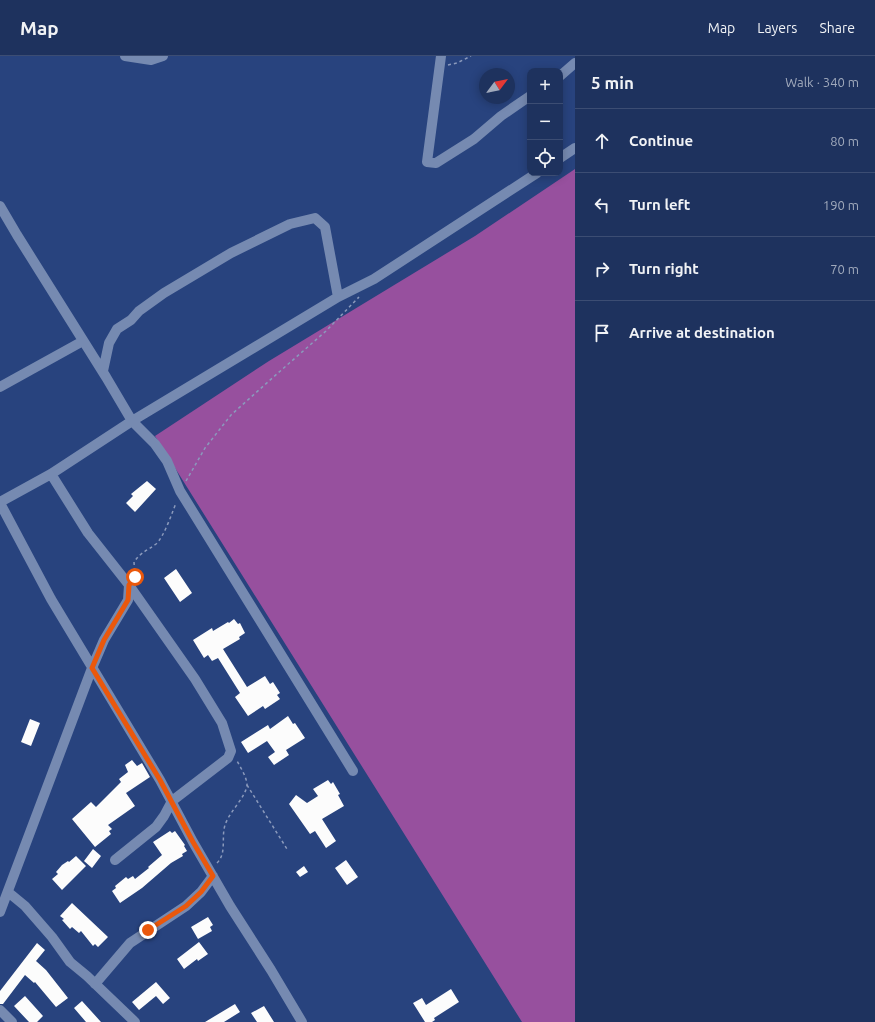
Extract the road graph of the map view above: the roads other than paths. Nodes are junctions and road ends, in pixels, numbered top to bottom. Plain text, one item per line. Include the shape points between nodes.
1 (125, 56) edge
2 (163, 56) edge
3 (441, 60) edge
4 (575, 63) edge
5 (563, 73) edge
6 (527, 98) edge
7 (575, 148) edge
8 (563, 156) edge
9 (532, 176) edge
10 (0, 206) edge
11 (338, 297) junction
12 (83, 341) junction
13 (103, 371) junction
14 (0, 387) edge
15 (132, 421) junction
16 (50, 474) junction
17 (0, 502) edge
18 (129, 585) junction
19 (92, 668) junction
20 (353, 771) dead end
21 (172, 801) junction
22 (115, 860) dead end
23 (211, 872) junction
24 (8, 892) junction
25 (0, 912) edge
26 (96, 984) junction
27 (0, 1010) edge
28 (12, 1022) edge
29 (133, 1022) edge
30 (302, 1022) edge

1 - 2 street via 151,60
3 - 6 street via 427,162 436,163 474,139
4 - 5 street
7 - 8 street
9 - 11 street via 374,279
10 - 12 street
11 - 13 street via 325,227 315,218 290,224 231,253 139,311 117,329 109,343
11 - 15 street
12 - 13 street
12 - 14 street
13 - 15 street
15 - 16 street
15 - 20 street via 155,444 167,461 180,491
16 - 17 street
16 - 18 street via 88,533
17 - 19 street via 51,599
18 - 19 street via 128,600 104,640
18 - 21 street via 196,679 222,723 231,751 228,758
19 - 21 street
19 - 24 street
21 - 22 street via 156,827
21 - 23 street
23 - 26 street via 201,892 186,906 130,943
23 - 30 street
24 - 25 street
24 - 26 street via 25,906 70,962
26 - 29 street
27 - 28 street

